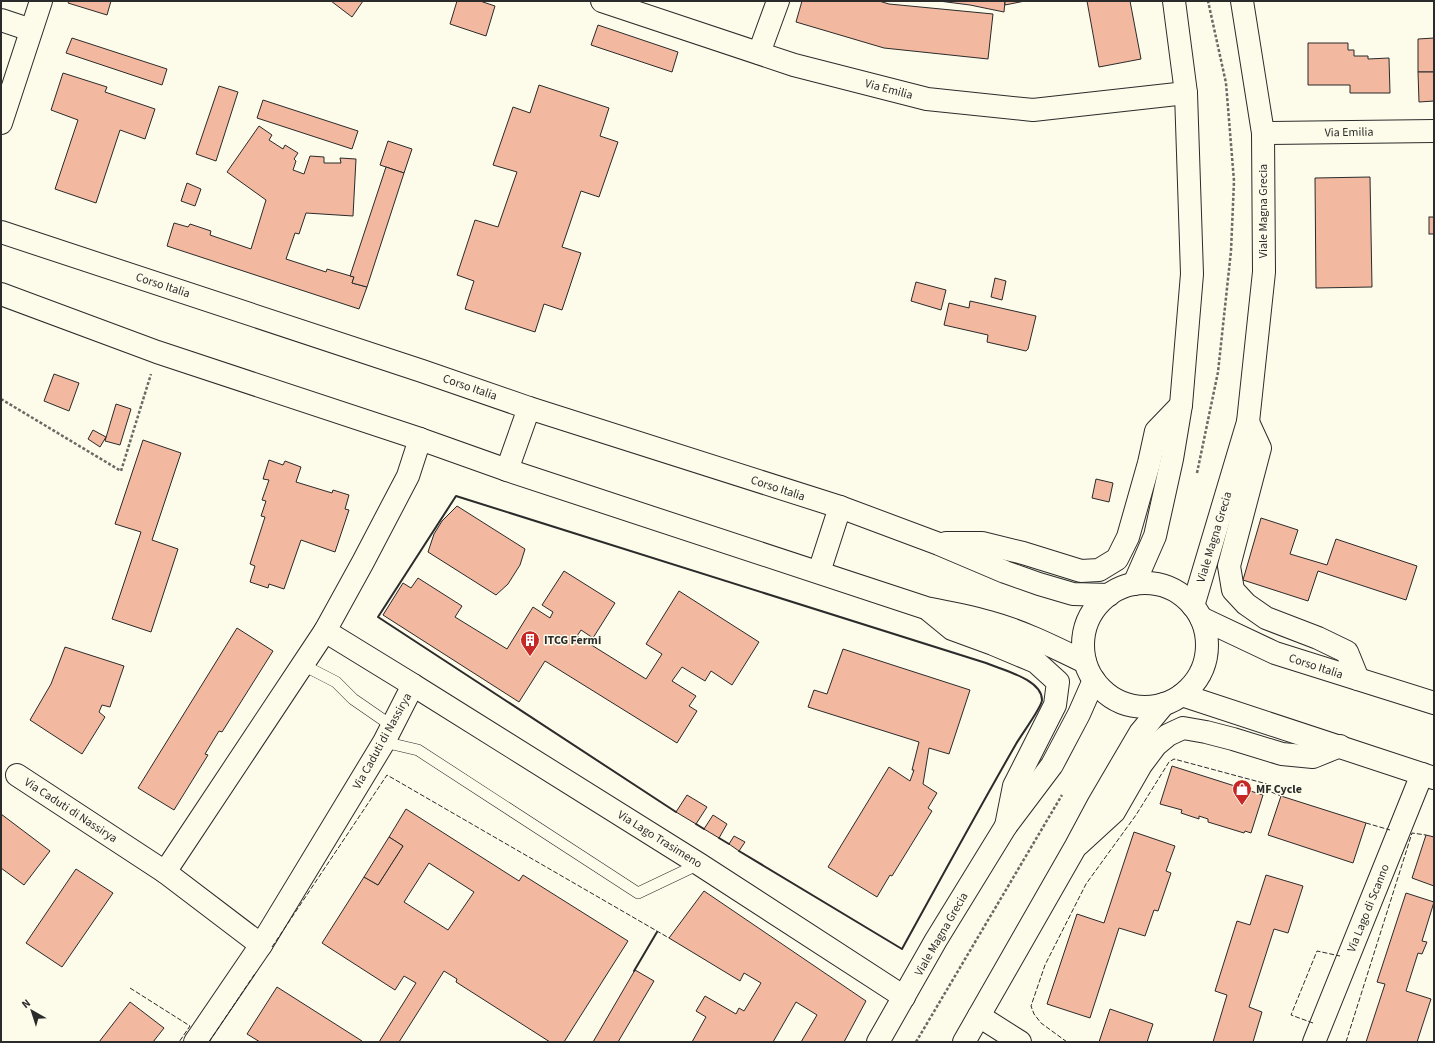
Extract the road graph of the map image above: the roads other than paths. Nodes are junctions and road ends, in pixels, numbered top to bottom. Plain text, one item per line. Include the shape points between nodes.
1 (41, 1) edge
2 (602, 1) edge
3 (778, 1) edge
4 (1174, 1) edge
5 (1242, 1) edge
6 (1, 20) edge
7 (31, 30) junction
8 (759, 53) junction
9 (1186, 93) junction
10 (1, 123) edge
11 (1434, 131) edge
12 (1263, 133) junction
13 (1, 232) edge
14 (1, 294) edge
15 (1181, 405) junction
16 (529, 408) junction
17 (1248, 422) junction
18 (420, 439) junction
19 (507, 470) junction
20 (840, 507) junction
21 (939, 544) junction
22 (819, 572) junction
23 (1134, 584) junction
24 (1109, 595) junction
25 (926, 608) junction
26 (1197, 612) junction
27 (325, 631) junction
28 (303, 665) junction
29 (1090, 671) junction
30 (1358, 679) junction
31 (413, 685) junction
32 (1173, 699) junction
33 (1434, 703) edge
34 (388, 734) junction
35 (1340, 746) junction
36 (17, 775) dead end
37 (1428, 776) edge
38 (1006, 826) junction
39 (1076, 846) junction
40 (699, 864) junction
41 (165, 872) junction
42 (261, 945) junction
43 (904, 997) junction
44 (979, 1016) junction
45 (194, 1042) edge
46 (878, 1042) edge
47 (964, 1042) edge
48 (1020, 1042) edge
49 (1314, 1042) edge

1 - 7 street
2 - 8 street, Via Emilia
3 - 8 street
4 - 9 street
5 - 12 street, Viale Magna Grecia
6 - 7 street
7 - 10 street
8 - 9 street, Via Emilia via 794,65 927,99 1033,110
9 - 15 street via 1192,274
11 - 12 street, Via Emilia
12 - 17 street, Viale Magna Grecia via 1264,272
13 - 16 street, Corso Italia
14 - 18 street via 157,352
15 - 21 street, Corso Italia via 1156,431 1128,537 1117,559 1099,570 1081,571 982,543
15 - 23 street via 1155,536
16 - 19 street
16 - 20 street, Corso Italia
17 - 26 street, Viale Magna Grecia
17 - 30 street, Viale Magna Grecia via 1260,448 1229,566 1233,590 1246,604 1266,618 1347,652
18 - 19 street
18 - 27 street via 408,476
19 - 22 street
20 - 21 street, Corso Italia
20 - 22 street
21 - 24 street, Corso Italia via 1010,573 1066,592
22 - 25 street
23 - 24 street
23 - 26 street via 1156,584 1177,592
24 - 29 street via 1095,608 1086,625 1083,644
25 - 29 street via 994,624 1052,645
25 - 38 street, Viale Magna Grecia via 952,630 1036,662 1058,682 1055,705 1014,786
26 - 30 street, Corso Italia via 1275,653
26 - 32 street via 1207,639 1205,660 1197,679
27 - 28 street
27 - 31 street, Via Caduti di Nassirya
28 - 34 lane via 336,682
28 - 41 street
29 - 32 street via 1113,698 1138,707
29 - 38 street, Viale Magna Grecia via 1079,714 1052,765
30 - 33 street, Corso Italia
31 - 34 street, Via Caduti di Nassirya
31 - 40 street, Via Lago Trasimeno
32 - 35 street
32 - 39 street via 1140,733
34 - 40 lane via 418,750 638,893
34 - 42 street, Via Caduti di Nassirya
35 - 37 street
35 - 39 street via 1313,757 1282,754 1233,739 1183,728 1168,735 1156,745 1141,765 1114,812
36 - 41 street, Via Caduti di Nassirya
37 - 49 street, Via Lago di Scanno
38 - 43 street, Viale Magna Grecia
39 - 44 street
40 - 43 street, Via Lago Trasimeno
41 - 42 street, Via Caduti di Nassirya
42 - 45 street, Via Caduti di Nassirya
43 - 46 street, Viale Magna Grecia
44 - 47 street
44 - 48 street

